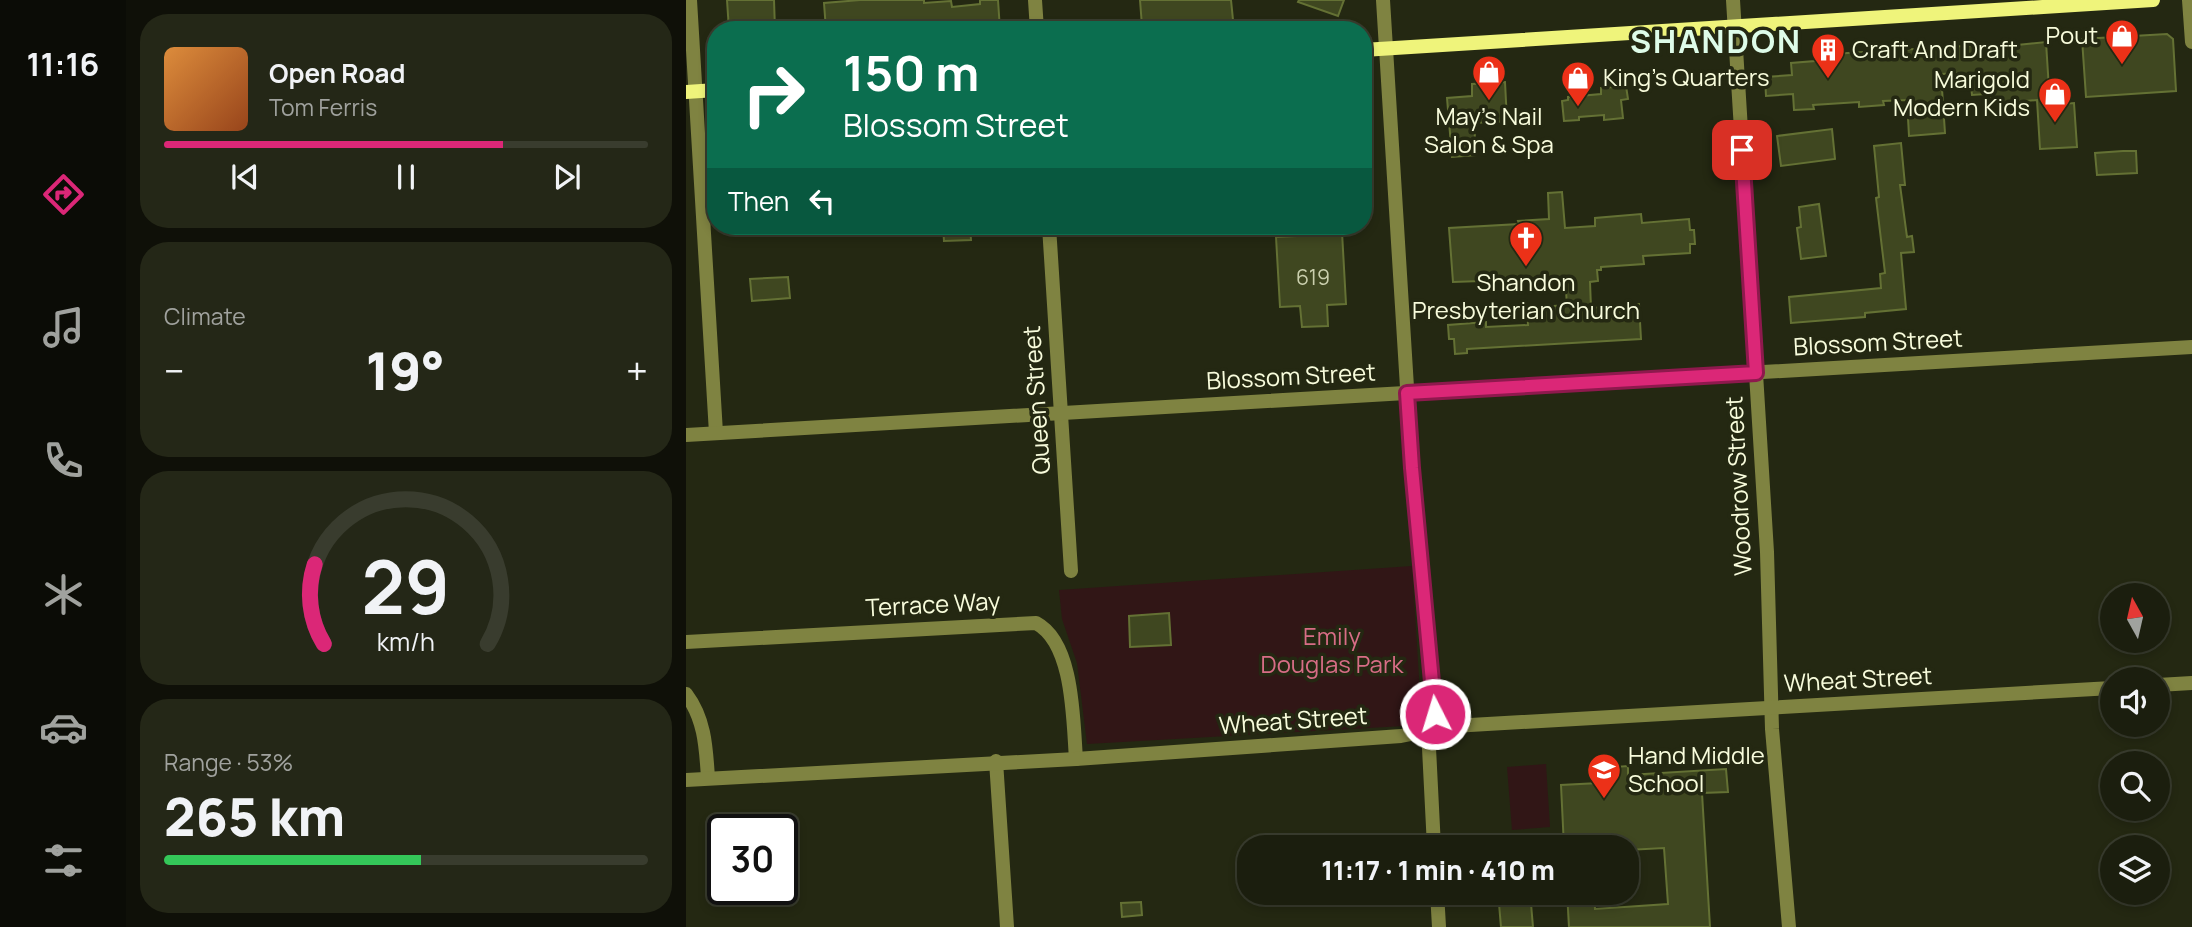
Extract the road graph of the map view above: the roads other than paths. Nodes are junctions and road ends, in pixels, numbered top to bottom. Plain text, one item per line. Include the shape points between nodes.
1 (690, 0) edge
2 (1035, 0) edge
3 (1383, 0) edge
4 (1733, 0) edge
5 (2152, 0) edge
6 (2189, 0) edge
7 (1036, 21) edge
8 (1735, 26) junction
9 (2192, 42) edge
10 (1386, 48) junction
11 (1372, 49) edge
12 (691, 92) edge
13 (1050, 235) edge
14 (2192, 347) edge
15 (1756, 373) junction
16 (1407, 393) junction
17 (1060, 413) junction
18 (716, 433) junction
19 (686, 435) edge
20 (1070, 571) dead end
21 (686, 642) edge
22 (2192, 683) edge
23 (2170, 684) edge
24 (2100, 689) edge
25 (686, 695) edge
26 (1771, 708) junction
27 (1432, 732) junction
28 (1076, 759) junction
29 (996, 761) junction
30 (708, 778) junction
31 (686, 780) edge
32 (1433, 835) edge
33 (1438, 905) edge
34 (1007, 927) edge
35 (1439, 927) edge
36 (1789, 927) edge

1 - 12 street
2 - 7 street
3 - 10 street
4 - 8 street, Woodrow Street
5 - 8 main road
6 - 9 street
8 - 10 main road
8 - 15 street, Woodrow Street
10 - 11 main road
10 - 16 street
12 - 18 street
13 - 17 street, Queen Street
14 - 15 street, Blossom Street
15 - 16 street, Blossom Street
15 - 26 street, Woodrow Street
16 - 17 street, Blossom Street
16 - 27 street via 1435,714
17 - 18 street, Blossom Street
17 - 20 street, Queen Street
18 - 19 street, Blossom Street
21 - 28 street, Terrace Way via 1036,623 1049,632 1063,663 1072,696
22 - 23 street
24 - 26 street, Wheat Street
25 - 30 street via 703,728
26 - 27 street, Wheat Street via 1453,726
26 - 36 street, Woodrow Street
27 - 28 street, Wheat Street
27 - 32 street
28 - 29 street, Wheat Street
29 - 30 street, Wheat Street
29 - 34 street
30 - 31 street, Wheat Street
33 - 35 street

